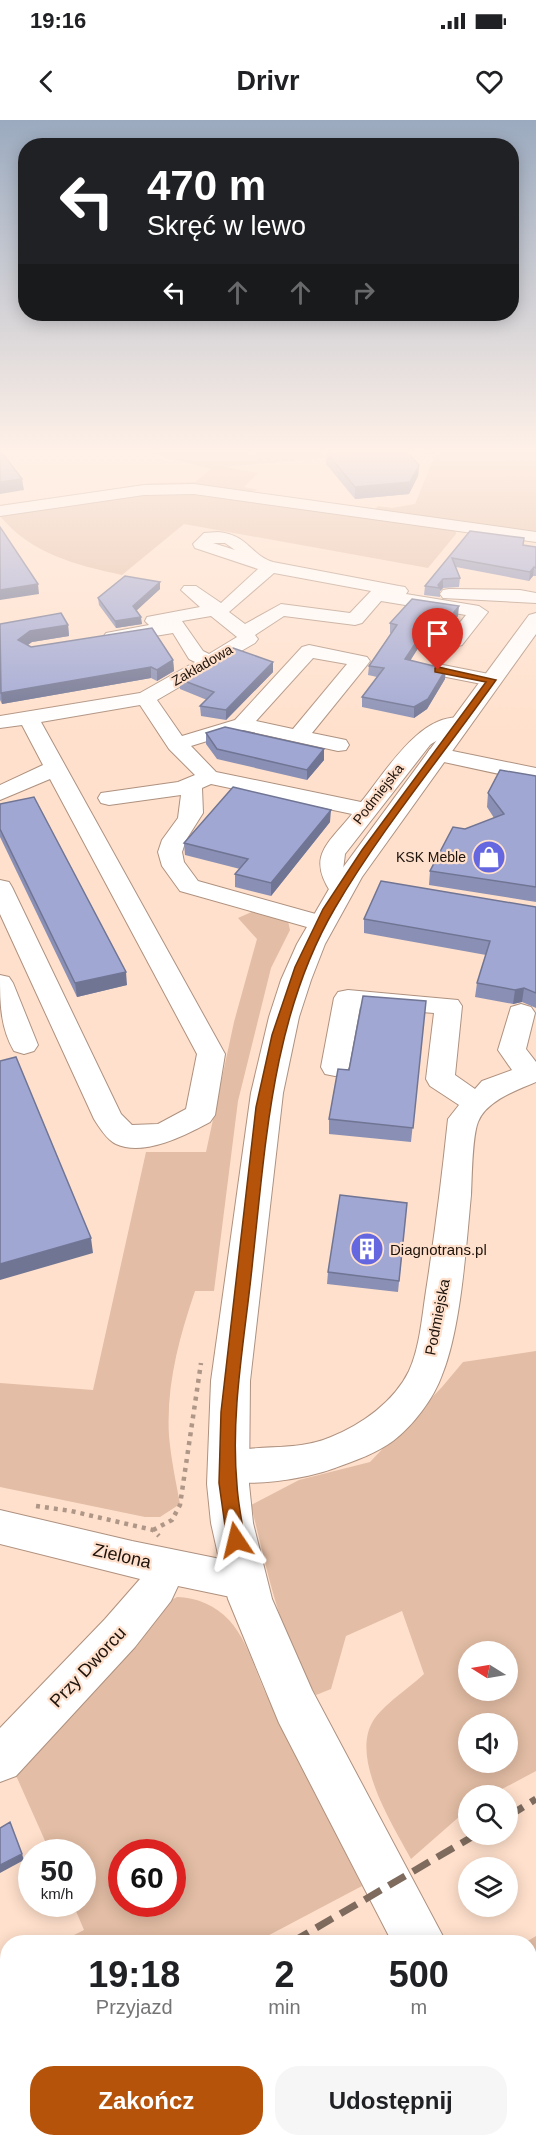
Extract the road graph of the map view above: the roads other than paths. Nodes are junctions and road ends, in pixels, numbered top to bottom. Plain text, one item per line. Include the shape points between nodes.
1 (490, 577) edge
2 (536, 586) edge
3 (190, 590) dead end
4 (536, 598) edge
5 (215, 610) junction
6 (536, 619) edge
7 (244, 633) junction
8 (455, 641) dead end
9 (209, 661) junction
10 (438, 670) edge
11 (492, 680) junction
12 (146, 698) junction
13 (28, 717) junction
14 (0, 722) edge
15 (460, 723) junction
16 (242, 724) junction
17 (298, 736) junction
18 (177, 744) junction
19 (338, 745) dead end
20 (438, 754) junction
21 (56, 768) junction
22 (536, 775) edge
23 (199, 781) junction
24 (0, 794) edge
25 (109, 798) dead end
26 (366, 810) junction
27 (0, 886) edge
28 (341, 889) junction
29 (321, 923) junction
30 (0, 982) edge
31 (521, 1013) dead end
32 (24, 1045) dead end
33 (528, 1059) edge
34 (335, 1067) dead end
35 (477, 1104) junction
36 (228, 1467) junction
37 (12, 1516) edge
38 (160, 1548) junction
39 (245, 1582) junction
40 (0, 1760) edge
41 (416, 1935) edge

1 - 2 street
3 - 5 street
4 - 5 street via 412,593 262,564 227,607
5 - 7 street
5 - 9 street via 98,635 178,626 196,655
6 - 11 main road, Podmiejska
7 - 8 street, Zakładowa via 281,610 355,619 377,595 479,612
7 - 9 street, Zakładowa via 248,639
9 - 12 street, Zakładowa
10 - 11 street
11 - 15 main road, Podmiejska
12 - 13 street, Zakładowa
12 - 18 street
13 - 14 street, Zakładowa
13 - 21 street
15 - 20 main road, Podmiejska
15 - 26 street, Podmiejska via 436,730 422,740
16 - 17 street
16 - 17 street via 309,651 360,660
16 - 18 street
17 - 19 street
18 - 23 street
20 - 22 street
20 - 28 main road, Podmiejska
21 - 24 street
21 - 27 street via 211,1054 200,1115 163,1134 124,1136 108,1119
23 - 25 street
23 - 26 street
23 - 29 street via 192,815 170,852 189,886
26 - 28 street, Podmiejska via 333,853 331,870
28 - 29 main road, Podmiejska
29 - 36 main road, Podmiejska via 288,999 263,1107 229,1412
30 - 32 street
31 - 33 street
33 - 35 street, Podmiejska
34 - 35 street via 348,998 448,1006 440,1079
35 - 36 street, Podmiejska via 463,1119 437,1329 424,1375 407,1402 380,1430 345,1449 310,1461
36 - 39 main road, Podmiejska via 232,1523
37 - 38 street, Zielona
38 - 39 street, Zielona
38 - 40 street, Przy Dworcu via 157,1588 120,1634
39 - 41 main road, Podmiejska via 264,1640 291,1699

